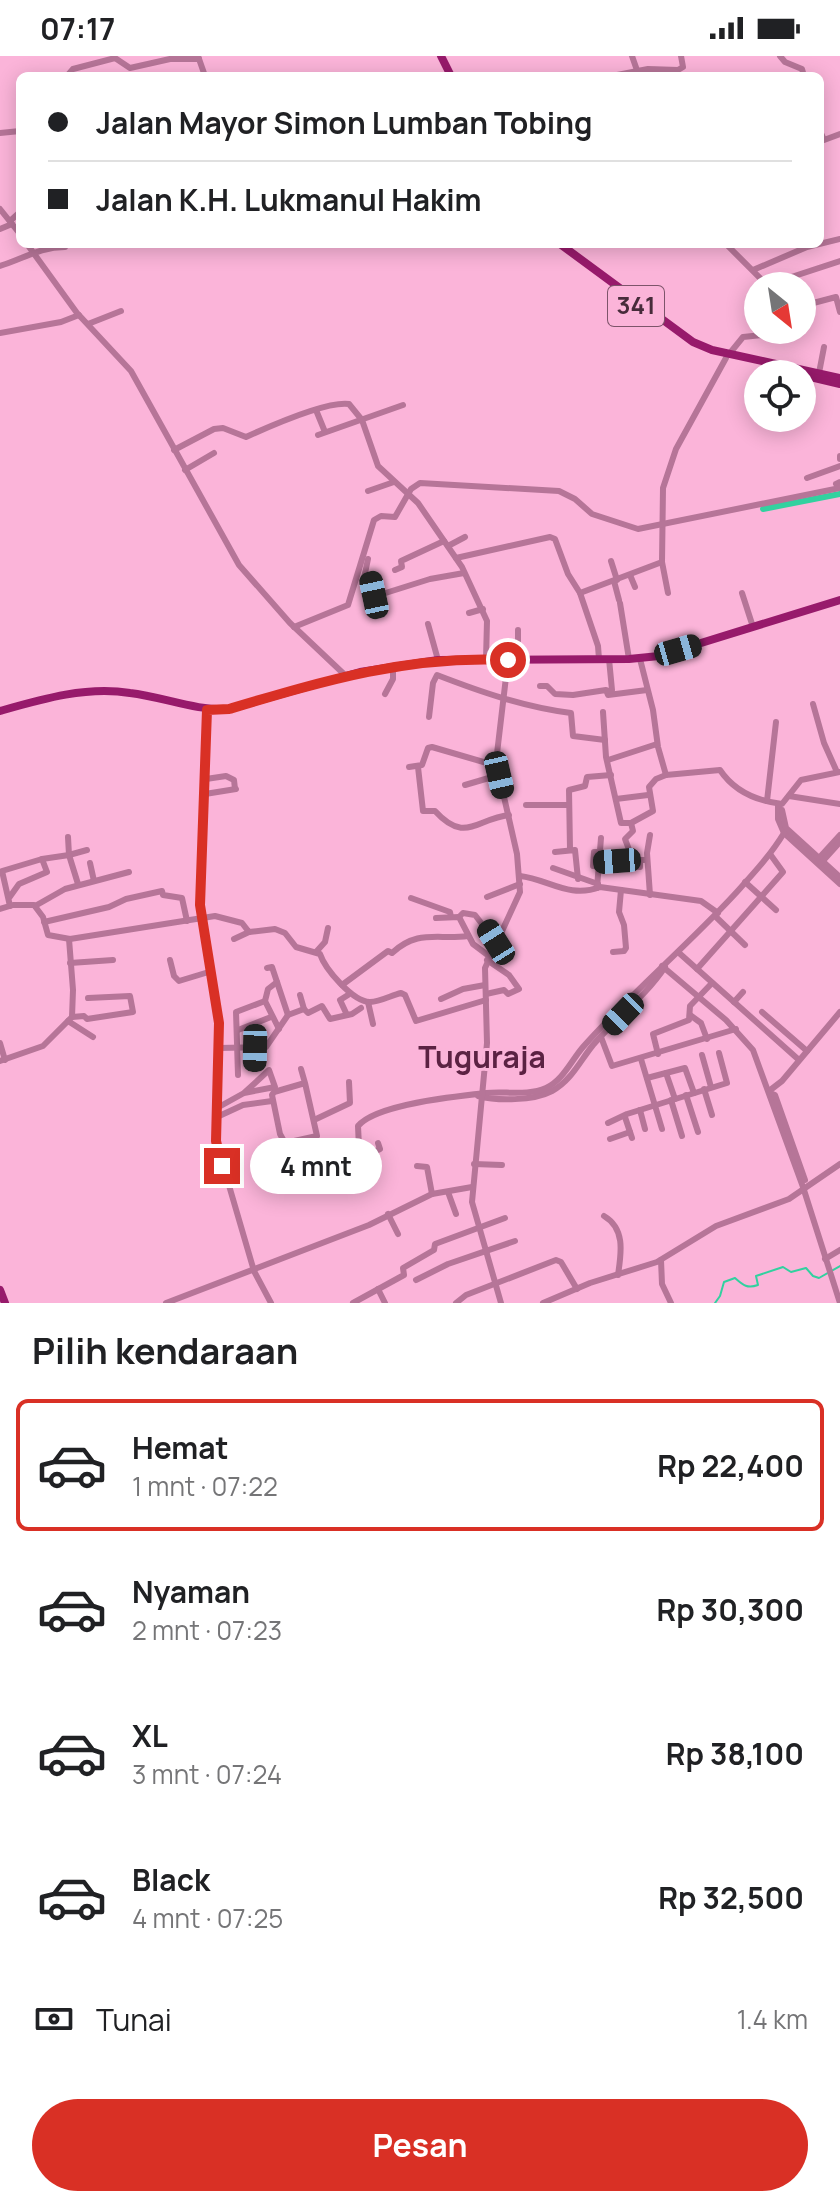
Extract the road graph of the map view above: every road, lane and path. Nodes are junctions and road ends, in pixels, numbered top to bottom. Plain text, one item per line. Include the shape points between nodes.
1 (681, 56) edge
2 (780, 56) edge
3 (199, 57) edge
4 (70, 72) edge
5 (659, 72) edge
6 (803, 72) edge
7 (0, 209) edge
8 (16, 217) edge
9 (11, 223) junction
10 (0, 229) edge
11 (16, 229) edge
12 (30, 248) edge
13 (46, 248) edge
14 (557, 248) edge
15 (565, 248) edge
16 (730, 248) edge
17 (805, 248) edge
18 (33, 252) junction
19 (840, 261) edge
20 (0, 266) edge
21 (753, 270) joint
22 (807, 272) edge
23 (816, 302) edge
24 (121, 311) dead end
25 (840, 312) edge
26 (79, 315) junction
27 (660, 320) junction
28 (88, 324) junction
29 (0, 333) edge
30 (744, 337) edge
31 (824, 347) dead end
32 (728, 355) junction
33 (748, 360) edge
34 (819, 373) joint
35 (816, 376) edge
36 (840, 381) edge
37 (403, 405) dead end
38 (316, 410) junction
39 (362, 420) junction
40 (174, 450) junction
41 (214, 453) dead end
42 (840, 466) edge
43 (185, 470) junction
44 (807, 478) dead end
45 (394, 482) junction
46 (839, 485) edge
47 (368, 491) dead end
48 (409, 495) junction
49 (663, 523) junction
50 (465, 537) dead end
51 (446, 543) junction
52 (456, 558) junction
53 (611, 561) dead end
54 (662, 562) junction
55 (366, 563) junction
56 (395, 570) dead end
57 (464, 573) junction
58 (630, 575) junction
59 (616, 580) junction
60 (635, 587) dead end
61 (580, 593) junction
62 (668, 593) dead end
63 (742, 593) dead end
64 (840, 600) edge
65 (483, 609) junction
66 (469, 613) dead end
67 (428, 624) dead end
68 (294, 627) junction
69 (753, 627) junction
70 (518, 630) dead end
71 (486, 659) junction
72 (599, 659) junction
73 (609, 659) junction
74 (629, 659) junction
75 (640, 659) junction
76 (438, 660) junction
77 (513, 660) junction
78 (393, 666) junction
79 (346, 676) junction
80 (540, 686) dead end
81 (647, 690) junction
82 (607, 691) junction
83 (385, 694) dead end
84 (504, 699) junction
85 (813, 704) dead end
86 (207, 710) junction
87 (0, 711) edge
88 (603, 712) dead end
89 (429, 717) dead end
90 (776, 722) dead end
91 (656, 732) junction
92 (644, 733) dead end
93 (605, 740) junction
94 (657, 744) junction
95 (608, 760) junction
96 (497, 766) junction
97 (409, 767) dead end
98 (418, 767) junction
99 (838, 772) edge
100 (499, 775) junction
101 (611, 775) junction
102 (666, 775) junction
103 (206, 779) junction
104 (465, 785) dead end
105 (205, 794) junction
106 (648, 795) junction
107 (789, 796) junction
108 (616, 799) junction
109 (767, 801) junction
110 (780, 804) junction
111 (840, 804) edge
112 (526, 805) dead end
113 (569, 805) junction
114 (509, 815) junction
115 (631, 823) junction
116 (784, 833) junction
117 (650, 835) dead end
118 (840, 835) edge
119 (68, 837) dead end
120 (601, 838) dead end
121 (840, 842) edge
122 (87, 850) dead end
123 (555, 852) dead end
124 (577, 853) junction
125 (770, 854) junction
126 (69, 855) junction
127 (42, 859) junction
128 (640, 860) junction
129 (597, 861) junction
130 (820, 861) junction
131 (90, 863) dead end
132 (553, 868) dead end
133 (1, 871) edge
134 (129, 872) dead end
135 (840, 877) edge
136 (578, 879) junction
137 (520, 880) junction
138 (94, 881) junction
139 (745, 882) junction
140 (19, 884) junction
141 (78, 884) junction
142 (840, 884) edge
143 (6, 885) junction
144 (598, 886) junction
145 (621, 890) junction
146 (650, 895) junction
147 (760, 896) junction
148 (487, 897) dead end
149 (411, 898) dead end
150 (9, 902) junction
151 (35, 906) junction
152 (0, 909) edge
153 (776, 910) dead end
154 (716, 914) junction
155 (455, 917) junction
156 (436, 918) dead end
157 (202, 919) junction
158 (187, 921) junction
159 (44, 922) junction
160 (328, 928) dead end
161 (730, 931) junction
162 (249, 932) junction
163 (468, 936) junction
164 (69, 939) junction
165 (234, 939) dead end
166 (496, 942) junction
167 (745, 945) dead end
168 (316, 952) junction
169 (613, 952) dead end
170 (678, 952) junction
171 (488, 958) junction
172 (113, 960) dead end
173 (170, 960) dead end
174 (70, 963) junction
175 (665, 965) junction
176 (273, 967) dead end
177 (697, 969) junction
178 (212, 971) junction
179 (277, 982) junction
180 (712, 983) junction
181 (342, 985) junction
182 (485, 985) junction
183 (743, 992) dead end
184 (300, 995) dead end
185 (348, 995) dead end
186 (486, 997) junction
187 (699, 997) junction
188 (88, 998) dead end
189 (441, 999) dead end
190 (265, 1001) junction
191 (734, 1002) junction
192 (365, 1003) junction
193 (304, 1009) junction
194 (762, 1012) dead end
195 (840, 1012) edge
196 (288, 1015) junction
197 (347, 1015) junction
198 (690, 1015) junction
199 (271, 1017) junction
200 (70, 1019) junction
201 (755, 1021) junction
202 (373, 1024) dead end
203 (279, 1029) junction
204 (736, 1029) junction
205 (238, 1030) junction
206 (743, 1036) junction
207 (93, 1037) dead end
208 (601, 1037) junction
209 (707, 1039) junction
210 (592, 1042) junction
211 (0, 1043) edge
212 (237, 1048) junction
213 (255, 1048) junction
214 (807, 1051) junction
215 (719, 1053) dead end
216 (658, 1054) junction
217 (219, 1055) junction
218 (702, 1055) dead end
219 (641, 1059) junction
220 (799, 1060) junction
221 (2, 1061) edge
222 (254, 1066) dead end
223 (301, 1069) dead end
224 (666, 1073) junction
225 (238, 1075) dead end
226 (647, 1078) junction
227 (349, 1082) dead end
228 (305, 1083) junction
229 (255, 1087) dead end
230 (707, 1088) junction
231 (769, 1092) junction
232 (690, 1094) junction
233 (480, 1095) junction
234 (673, 1100) junction
235 (272, 1101) junction
236 (655, 1105) junction
237 (217, 1108) junction
238 (640, 1110) junction
239 (712, 1115) dead end
240 (217, 1117) junction
241 (625, 1117) junction
242 (314, 1120) junction
243 (608, 1123) dead end
244 (645, 1129) dead end
245 (662, 1129) dead end
246 (698, 1132) dead end
247 (682, 1136) dead end
248 (610, 1139) dead end
249 (378, 1143) dead end
250 (474, 1164) junction
251 (840, 1164) edge
252 (502, 1165) dead end
253 (417, 1166) dead end
254 (805, 1186) junction
255 (472, 1187) junction
256 (448, 1192) junction
257 (432, 1194) junction
258 (388, 1214) junction
259 (456, 1214) dead end
260 (604, 1216) dead end
261 (505, 1218) dead end
262 (478, 1230) junction
263 (398, 1234) dead end
264 (515, 1241) dead end
265 (840, 1250) edge
266 (484, 1251) junction
267 (825, 1259) junction
268 (661, 1260) junction
269 (254, 1271) junction
270 (618, 1275) junction
271 (416, 1280) dead end
272 (495, 1285) junction
273 (378, 1289) junction
274 (577, 1289) junction
275 (0, 1292) edge
276 (369, 1294) junction
277 (553, 1301) edge
278 (358, 1302) edge
279 (5, 1303) edge
280 (166, 1303) edge
281 (271, 1303) edge
282 (373, 1303) edge
283 (385, 1303) edge
284 (456, 1303) edge
285 (501, 1303) edge
286 (543, 1303) edge
287 (671, 1303) edge
288 (840, 1303) edge

1 - 5 street via 680,70
2 - 6 street
3 - 4 street via 127,68 115,58
7 - 9 street
8 - 9 street
9 - 10 street
9 - 11 street
12 - 18 street
13 - 18 street
14 - 27 main road, 341
15 - 27 main road, 341
16 - 21 street
17 - 21 street
18 - 20 street
18 - 26 street
19 - 22 street
23 - 25 street via 836,297
24 - 28 street
26 - 28 street
26 - 29 street
27 - 32 main road, 341 via 691,346 711,355
28 - 40 street via 131,371
30 - 32 street
31 - 34 street
32 - 33 main road, 341
32 - 49 street via 676,449 663,488
34 - 36 main road, 341
35 - 36 main road, 341
37 - 39 street
38 - 39 street via 349,404
38 - 39 street via 322,434
38 - 40 street via 246,437 214,429
39 - 45 street via 378,466
40 - 43 street
41 - 43 street
42 - 44 street
43 - 68 street via 239,565
45 - 47 street
45 - 48 street
46 - 49 street
48 - 49 street via 420,483 559,491 592,514 629,527
48 - 51 street
48 - 55 street via 395,517 374,520
49 - 54 street
50 - 51 street
51 - 52 street
51 - 56 street via 402,560 402,567
52 - 57 street
52 - 61 street via 550,537
53 - 59 street
54 - 58 street
54 - 62 street
55 - 57 street via 364,578 371,578 376,596
55 - 68 street via 348,605
57 - 65 street
58 - 59 street
58 - 60 street
59 - 61 street
59 - 74 street
61 - 72 street
63 - 69 street
64 - 69 main road
65 - 66 street
65 - 71 street
67 - 76 street
68 - 79 street
69 - 75 main road
70 - 77 street
71 - 76 main road
71 - 77 main road
72 - 73 main road
72 - 77 main road
73 - 74 main road
73 - 82 street via 612,690
74 - 75 main road
75 - 81 street
76 - 78 main road
77 - 84 street
78 - 79 main road
78 - 83 street
79 - 86 main road via 229,709
80 - 82 street via 555,694
81 - 82 street via 608,695
81 - 91 street
84 - 89 street via 436,675
84 - 93 street via 571,713 573,736
84 - 96 street
85 - 99 street
86 - 87 main road via 110,691 48,697
86 - 103 street
88 - 93 street
90 - 109 street
91 - 92 street
91 - 94 street
93 - 95 street
94 - 95 street
94 - 102 street
95 - 101 street
96 - 98 street via 432,747
96 - 100 street
97 - 98 street
98 - 114 street via 423,811 435,811 462,829
99 - 107 street via 801,780
100 - 104 street
100 - 114 street
101 - 108 street
101 - 113 street via 587,777 585,786 570,789
102 - 106 street via 651,783
102 - 109 street via 720,770 733,786
103 - 105 street
103 - 105 street via 226,776 237,789
105 - 157 street
106 - 108 street
106 - 115 street via 653,811
107 - 110 street
107 - 111 street
108 - 115 street via 621,823
109 - 110 street
110 - 116 street
110 - 130 street via 786,828
112 - 113 street
113 - 124 street
114 - 137 street
115 - 128 street via 633,831 625,841
116 - 125 street
116 - 130 street
117 - 128 street
118 - 130 street
119 - 126 street
120 - 129 street
121 - 130 street
122 - 126 street
123 - 124 street
124 - 136 street
125 - 139 street
125 - 147 street via 784,871
126 - 127 street
126 - 141 street
127 - 133 street
127 - 140 street via 47,872
128 - 129 street via 640,867
128 - 146 street
129 - 144 street
130 - 135 street
130 - 142 street
131 - 138 street
132 - 136 street
133 - 143 street
134 - 138 street
136 - 144 street
137 - 144 street via 568,890
137 - 148 street
137 - 166 street
138 - 141 street
139 - 147 street
139 - 154 street
140 - 143 street
140 - 150 street
141 - 151 street
143 - 150 street
144 - 145 street
145 - 146 street
145 - 169 street via 626,948
146 - 154 street via 701,901
147 - 153 street
147 - 161 street
149 - 155 street
150 - 151 street
150 - 152 street
151 - 159 street
154 - 161 street
154 - 170 street
155 - 156 street
155 - 163 street
155 - 166 street via 475,915
157 - 158 street
157 - 162 street via 229,918
157 - 178 street
158 - 159 street via 181,897 161,891
158 - 164 street
159 - 164 street via 48,935
160 - 168 street
161 - 167 street
161 - 177 street
162 - 165 street
162 - 168 street via 275,929 296,947
163 - 171 street
163 - 181 street via 407,941
164 - 174 street
166 - 171 street
168 - 181 street
170 - 175 street
170 - 177 street
171 - 182 street
171 - 186 street via 519,989
172 - 174 street
173 - 178 street via 179,981
174 - 200 street
175 - 187 street
175 - 208 street
175 - 210 street
176 - 179 street
177 - 180 street
178 - 217 street
179 - 190 street
179 - 196 street
180 - 187 street
180 - 191 street
181 - 192 street
182 - 186 street
182 - 189 street
183 - 191 street
184 - 193 street
185 - 197 street via 340,1000
186 - 192 street via 416,1021 401,993
186 - 233 street
187 - 198 street via 690,1006
187 - 204 street
188 - 200 street via 130,996 133,1012
190 - 199 street
190 - 205 street via 236,1011
191 - 201 street
192 - 197 street
192 - 202 street
193 - 196 street
193 - 197 street via 308,1013 320,1002 330,1019
194 - 214 street
195 - 214 street
196 - 203 street
198 - 209 street via 701,1023
198 - 216 street via 653,1034
199 - 203 street
199 - 205 street
200 - 207 street
200 - 221 street via 44,1045
201 - 206 street
201 - 220 street
203 - 213 street via 266,1047
204 - 206 street
204 - 209 street
205 - 212 street
206 - 231 street
208 - 210 street
208 - 219 street via 612,1066
209 - 216 street
210 - 233 street via 550,1086
211 - 221 street
212 - 213 street
212 - 217 street
212 - 225 street
213 - 222 street
214 - 220 street
215 - 230 street via 728,1081
216 - 219 street
217 - 237 street
218 - 230 street
219 - 226 street
220 - 231 street
223 - 228 street
224 - 226 street
224 - 232 street via 685,1068
224 - 234 street
226 - 236 street
227 - 242 street via 350,1103
228 - 235 street via 274,1092
228 - 242 street
229 - 237 street
230 - 232 street
230 - 239 street
231 - 254 street
232 - 234 street
232 - 246 street
233 - 249 street via 423,1101 371,1115 358,1126 359,1147 368,1155 380,1149
233 - 250 street
234 - 236 street
234 - 247 street
235 - 240 street via 243,1105
235 - 242 street via 285,1143 317,1137
236 - 238 street
236 - 245 street
237 - 240 street
238 - 241 street
238 - 244 street
240 - 269 street via 218,1147
241 - 243 street
241 - 248 street via 631,1135
250 - 252 street
250 - 255 street
251 - 254 street
253 - 257 street via 427,1167
254 - 267 street
254 - 268 street via 789,1199 716,1226
255 - 256 street
255 - 262 street
256 - 257 street
256 - 259 street
257 - 258 street
258 - 263 street
258 - 269 street
260 - 270 street via 622,1243
261 - 262 street
262 - 266 street
262 - 273 street via 435,1244 434,1250 403,1268 404,1275
264 - 266 street
265 - 267 street
266 - 271 street
266 - 272 street
267 - 288 street
268 - 270 street
268 - 287 street via 662,1284
269 - 280 street
269 - 281 street
270 - 274 street
272 - 274 street via 558,1260
272 - 284 street
272 - 285 street
273 - 276 street
273 - 283 street
274 - 277 street
275 - 279 main road
276 - 278 street
276 - 282 street
277 - 286 street

